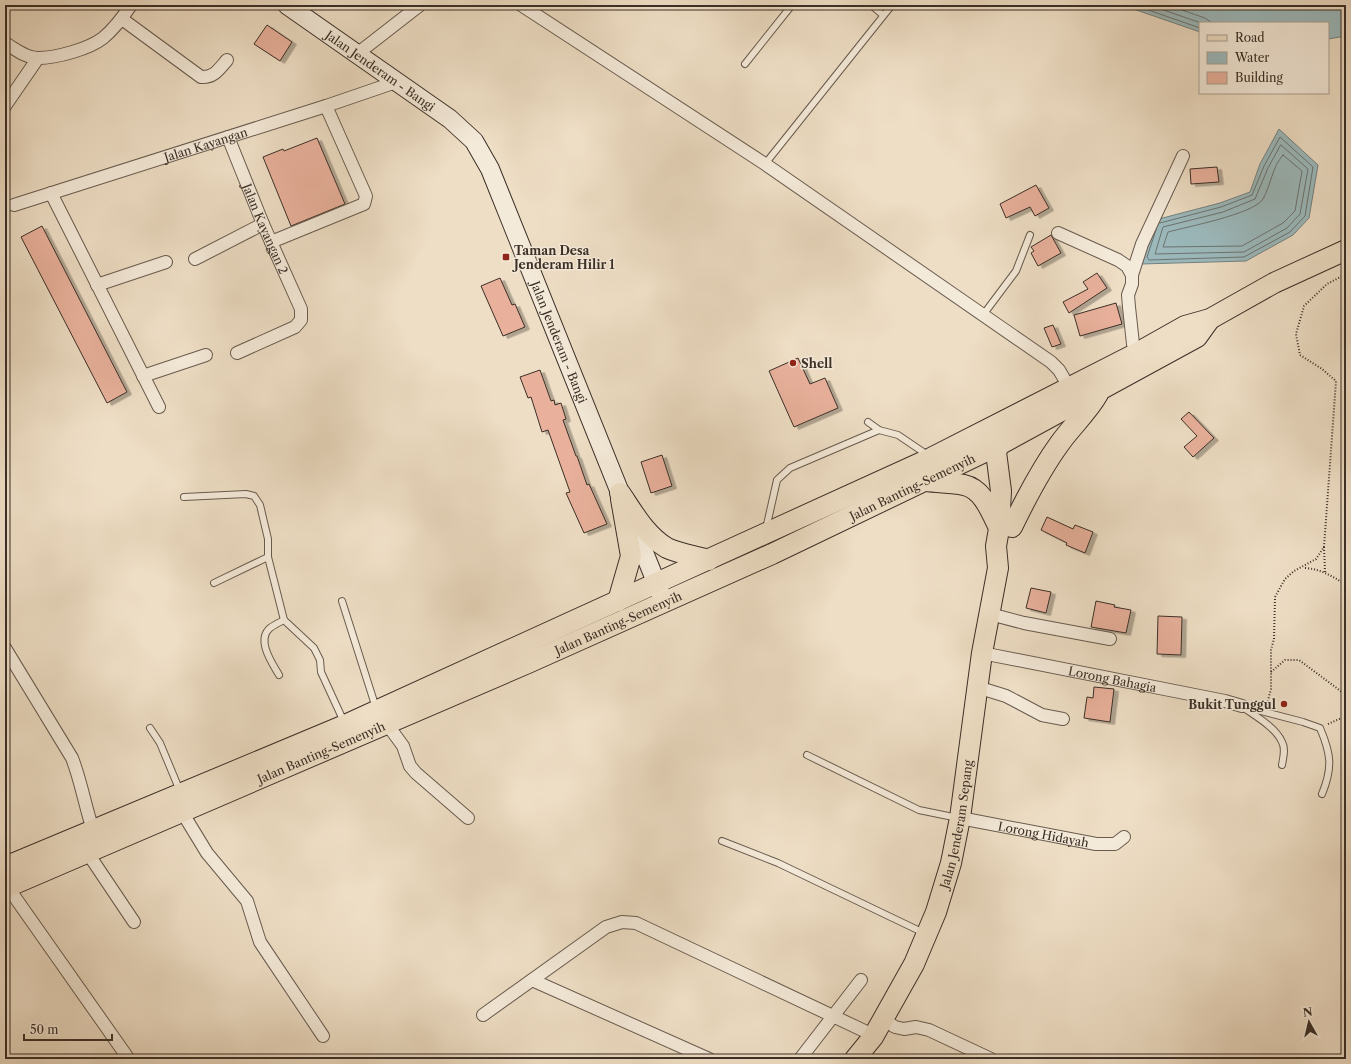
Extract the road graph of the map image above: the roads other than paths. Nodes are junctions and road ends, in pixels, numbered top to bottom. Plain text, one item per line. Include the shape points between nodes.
1 (131, 5) edge
2 (287, 5) edge
3 (420, 5) edge
4 (521, 5) edge
5 (792, 5) edge
6 (871, 5) edge
7 (892, 5) edge
8 (883, 15) junction
9 (122, 18) junction
10 (5, 43) edge
11 (357, 54) junction
12 (38, 58) junction
13 (227, 60) dead end
14 (745, 64) dead end
15 (396, 82) junction
16 (5, 106) edge
17 (326, 106) junction
18 (228, 137) junction
19 (1183, 156) dead end
20 (765, 164) junction
21 (51, 193) junction
22 (14, 205) dead end
23 (263, 224) junction
24 (1058, 232) dead end
25 (1030, 235) dead end
26 (271, 242) junction
27 (1346, 250) edge
28 (195, 259) dead end
29 (166, 262) dead end
30 (1132, 275) junction
31 (97, 285) junction
32 (984, 315) junction
33 (1210, 319) junction
34 (237, 353) dead end
35 (1137, 353) junction
36 (206, 355) dead end
37 (143, 376) junction
38 (1069, 387) junction
39 (1100, 390) junction
40 (159, 407) dead end
41 (1017, 414) junction
42 (868, 422) dead end
43 (879, 430) junction
44 (999, 445) junction
45 (936, 455) junction
46 (926, 481) junction
47 (620, 493) junction
48 (184, 497) dead end
49 (1006, 528) junction
50 (765, 534) junction
51 (268, 557) junction
52 (709, 560) junction
53 (214, 583) dead end
54 (656, 584) junction
55 (342, 601) dead end
56 (618, 601) junction
57 (664, 603) junction
58 (990, 614) junction
59 (284, 620) junction
60 (1110, 639) dead end
61 (5, 648) edge
62 (982, 653) junction
63 (279, 675) dead end
64 (978, 687) junction
65 (1242, 706) junction
66 (382, 717) junction
67 (1063, 719) dead end
68 (345, 725) junction
69 (150, 728) dead end
70 (807, 755) dead end
71 (1282, 764) dead end
72 (1322, 794) dead end
73 (181, 802) junction
74 (468, 818) dead end
75 (960, 818) junction
76 (93, 830) junction
77 (1124, 837) dead end
78 (722, 841) dead end
79 (87, 852) junction
80 (5, 867) edge
81 (6, 887) edge
82 (134, 922) dead end
83 (926, 934) junction
84 (532, 980) junction
85 (861, 980) dead end
86 (483, 1015) dead end
87 (833, 1016) junction
88 (878, 1027) junction
89 (323, 1036) dead end
90 (128, 1058) edge
91 (709, 1059) edge
92 (800, 1059) edge
93 (855, 1059) edge
94 (991, 1059) edge

1 - 9 street
2 - 11 main road, Jalan Jenderam - Bangi
3 - 11 street
4 - 20 street
5 - 14 lane
6 - 8 lane
7 - 8 lane
8 - 20 lane
9 - 12 street via 102,38 71,52
9 - 13 street via 202,77 208,78 215,74
10 - 12 street via 20,53
11 - 15 main road, Jalan Jenderam - Bangi
12 - 16 street
15 - 17 street, Jalan Kayangan
15 - 47 main road, Jalan Jenderam - Bangi via 450,119 474,141 490,169
17 - 18 street, Jalan Kayangan
17 - 26 street via 366,200 364,204
18 - 21 street, Jalan Kayangan
18 - 23 street, Jalan Kayangan 2
19 - 30 street via 1142,244
20 - 32 street
21 - 22 street, Jalan Kayangan
21 - 31 street
23 - 26 street, Jalan Kayangan 2
23 - 28 street
24 - 30 street via 1118,260 1127,266
25 - 32 lane via 1016,272
26 - 34 street, Jalan Kayangan 2 via 301,309 301,320 295,327
27 - 33 main road, Jalan Banting-Semenyih via 1274,283
29 - 31 street
30 - 35 street via 1128,295 1133,344
31 - 37 street
32 - 38 street via 1051,362
33 - 35 main road, Jalan Banting-Semenyih via 1186,326
33 - 39 main road, Jalan Banting-Semenyih via 1197,338
35 - 38 main road, Jalan Banting-Semenyih
36 - 37 street
37 - 40 street
38 - 41 main road, Jalan Banting-Semenyih
39 - 44 main road, Jalan Banting-Semenyih
39 - 49 main road via 1093,404 1060,443
41 - 44 main road via 1006,426
41 - 45 main road, Jalan Banting-Semenyih
42 - 43 lane
43 - 45 lane via 898,435
43 - 50 lane via 790,468 777,480
44 - 45 main road via 981,441
44 - 46 main road, Jalan Banting-Semenyih
44 - 49 main road via 996,452
45 - 50 main road, Jalan Banting-Semenyih
46 - 49 main road via 964,485 973,489
46 - 57 main road, Jalan Banting-Semenyih
47 - 52 main road via 655,540 668,548
47 - 54 main road, Jalan Jenderam - Bangi
47 - 56 main road via 631,556
48 - 51 lane via 246,494 254,496 260,505 268,539
49 - 58 main road, Jalan Jenderam Sepang via 996,546 998,568
50 - 52 main road, Jalan Banting-Semenyih
51 - 53 lane
51 - 59 lane
52 - 54 main road, Jalan Banting-Semenyih
54 - 56 main road, Jalan Banting-Semenyih
54 - 57 main road, Jalan Jenderam - Bangi
55 - 66 lane
56 - 66 main road, Jalan Banting-Semenyih
57 - 66 main road, Jalan Banting-Semenyih
58 - 60 street
58 - 62 main road, Jalan Jenderam Sepang
59 - 63 lane via 269,628 265,638 266,649
59 - 68 lane via 314,648 320,660 321,672
61 - 76 street via 72,758
62 - 64 main road, Jalan Jenderam Sepang
62 - 65 street, Lorong Bahagia via 1225,700
64 - 67 street via 1006,696 1042,715
64 - 75 main road, Jalan Jenderam Sepang
65 - 71 lane via 1283,743
65 - 72 lane via 1320,728 1328,748 1330,775
66 - 68 main road, Jalan Banting-Semenyih
66 - 73 main road, Jalan Banting-Semenyih
66 - 74 street via 403,746 410,766
68 - 73 main road, Jalan Banting-Semenyih
69 - 73 lane via 160,743
70 - 75 lane via 919,810
73 - 76 main road, Jalan Banting-Semenyih
73 - 79 main road, Jalan Banting-Semenyih
73 - 89 street via 207,853 247,901 260,942
75 - 77 street, Lorong Hidayah via 1096,844 1115,844
75 - 83 main road, Jalan Jenderam Sepang via 951,863 936,912
76 - 80 main road, Jalan Banting-Semenyih
78 - 83 lane via 778,862
79 - 81 main road, Jalan Banting-Semenyih
79 - 82 street
81 - 90 street
83 - 88 main road, Jalan Jenderam Sepang via 914,964
84 - 86 street
84 - 87 street via 606,927 622,922 636,923
84 - 91 street
85 - 87 street
87 - 88 street
87 - 92 street
88 - 93 main road, Jalan Jenderam Sepang
88 - 94 street via 916,1027 928,1030

